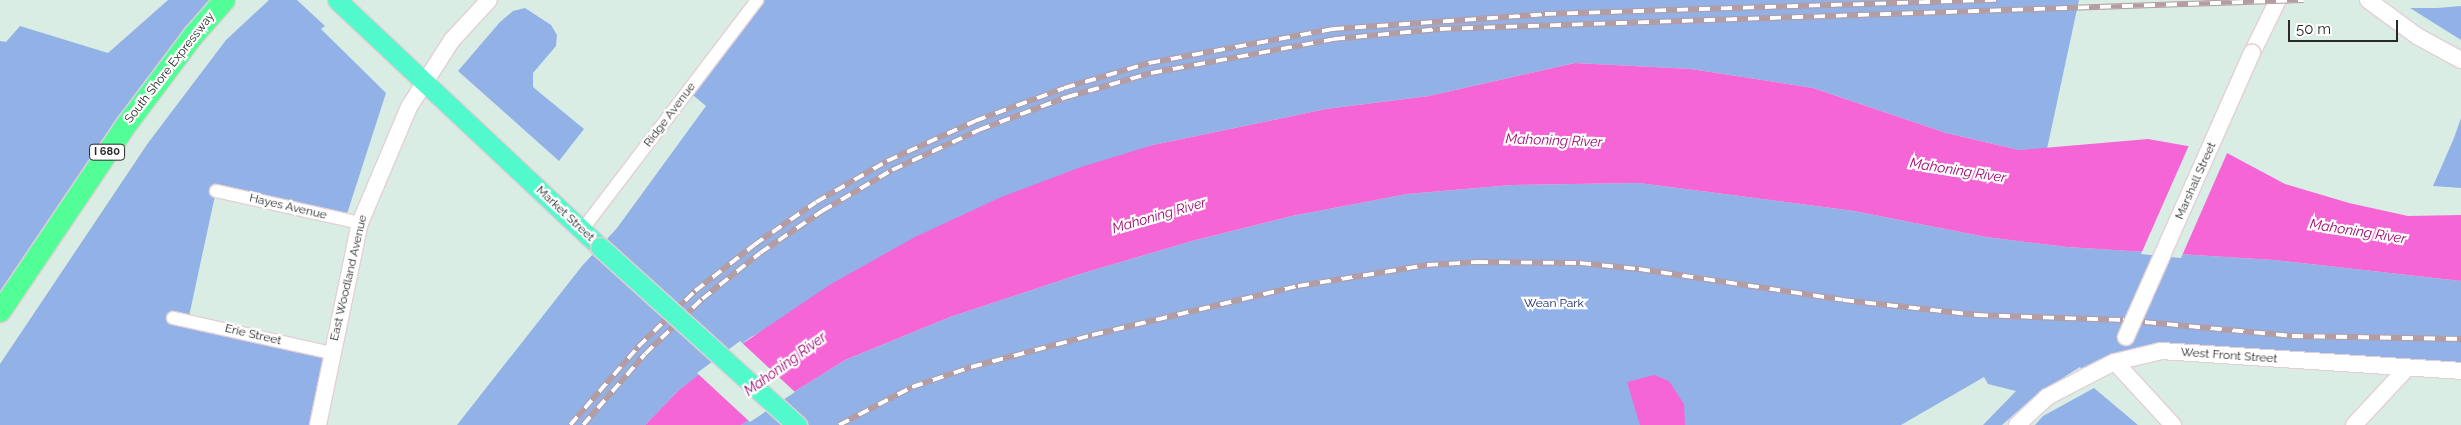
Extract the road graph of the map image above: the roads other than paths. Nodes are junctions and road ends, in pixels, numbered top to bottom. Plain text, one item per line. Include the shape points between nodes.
1 (224, 0) edge
2 (336, 0) edge
3 (489, 0) edge
4 (757, 0) edge
5 (2278, 0) edge
6 (2368, 0) edge
7 (2461, 60) edge
8 (424, 82) junction
9 (216, 191) dead end
10 (360, 223) junction
11 (582, 230) junction
12 (0, 311) edge
13 (173, 318) dead end
14 (332, 353) junction
15 (2115, 362) junction
16 (2406, 369) junction
17 (2461, 371) edge
18 (318, 425) edge
19 (796, 425) edge
20 (2017, 425) edge
21 (2174, 425) edge
22 (2354, 425) edge

1 - 12 highway, South Shore Expressway / I 680 via 193,35 126,124
2 - 8 main road, Market Street
3 - 8 street, East Woodland Avenue via 452,40
4 - 11 street, Ridge Avenue
5 - 15 street, Marshall Street, bridge
6 - 7 street via 2417,36
8 - 10 street, East Woodland Avenue via 409,107
8 - 11 main road, Market Street
9 - 10 street, Hayes Avenue
10 - 14 street, East Woodland Avenue
11 - 19 main road, Market Street, bridge
13 - 14 street, Erie Street
14 - 18 street, East Woodland Avenue
15 - 16 street, West Front Street via 2162,351
15 - 20 street, West Front Street via 2047,398
15 - 21 street
16 - 17 street, West Front Street
16 - 22 street

